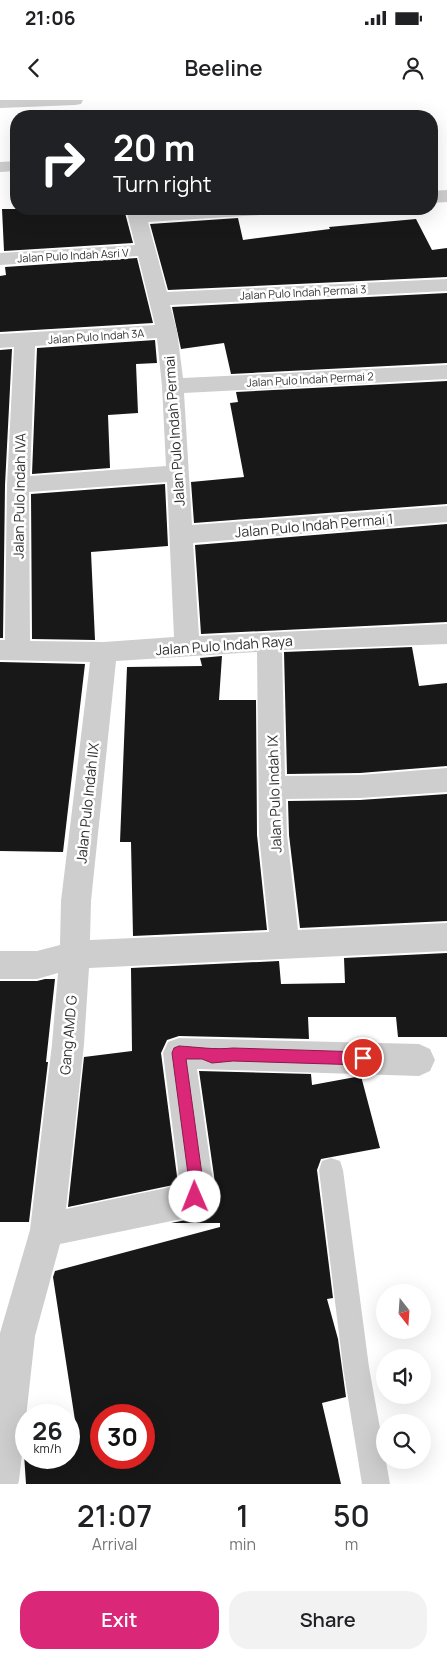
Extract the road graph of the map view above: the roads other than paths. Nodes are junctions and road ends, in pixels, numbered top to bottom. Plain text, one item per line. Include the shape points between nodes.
1 (75, 100) edge
2 (0, 103) edge
3 (137, 215) edge
4 (146, 250) junction
5 (0, 259) edge
6 (447, 286) edge
7 (159, 299) junction
8 (167, 331) junction
9 (25, 340) junction
10 (0, 341) edge
11 (447, 372) edge
12 (172, 386) junction
13 (177, 473) junction
14 (18, 485) junction
15 (447, 514) edge
16 (180, 536) junction
17 (447, 634) edge
18 (269, 641) junction
19 (186, 647) junction
20 (8, 651) edge
21 (104, 652) junction
22 (447, 780) edge
23 (272, 787) junction
24 (447, 937) edge
25 (285, 946) junction
26 (75, 955) junction
27 (0, 965) edge
28 (419, 1060) dead end
29 (331, 1170) dead end
30 (48, 1230) junction
31 (0, 1481) edge
32 (376, 1484) edge

1 - 2 street
3 - 4 street, Jalan Pulo Indah Permai
4 - 5 street, Jalan Pulo Indah Asri V
4 - 7 street, Jalan Pulo Indah Permai
6 - 7 street, Jalan Pulo Indah Permai 3
7 - 8 street, Jalan Pulo Indah Permai
8 - 9 street, Jalan Pulo Indah 3A
8 - 12 street, Jalan Pulo Indah Permai
9 - 10 street, Jalan Pulo Indah 3A
9 - 14 street, Jalan Pulo Indah IVA
11 - 12 street, Jalan Pulo Indah Permai 2
12 - 13 street, Jalan Pulo Indah Permai
13 - 14 street
13 - 16 street, Jalan Pulo Indah Permai
14 - 20 street, Jalan Pulo Indah IVA via 18,632
15 - 16 street, Jalan Pulo Indah Permai 1
16 - 19 street, Jalan Pulo Indah Permai
17 - 18 street, Jalan Pulo Indah Raya
18 - 19 street, Jalan Pulo Indah Raya
18 - 23 street, Jalan Pulo Indah IX
19 - 21 street, Jalan Pulo Indah Raya
20 - 21 street, Jalan Pulo Indah Raya
21 - 26 street, Jalan Pulo Indah IIX via 76,901
22 - 23 street via 404,785
23 - 25 street, Jalan Pulo Indah IX
24 - 25 street
25 - 26 street
26 - 27 street via 37,965
26 - 30 street, Gang AMD G
28 - 30 street via 179,1053 197,1189 195,1197
29 - 32 lane via 356,1367
30 - 31 street, Gang AMD G via 17,1336

